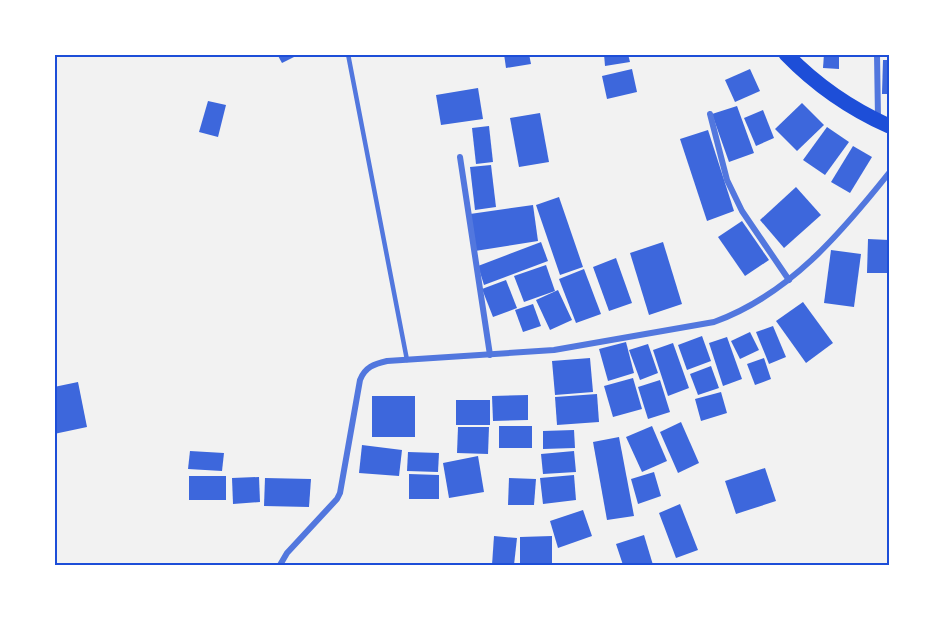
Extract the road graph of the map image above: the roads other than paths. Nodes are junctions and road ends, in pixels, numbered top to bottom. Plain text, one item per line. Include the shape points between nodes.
1 (348, 54) edge
2 (786, 54) edge
3 (877, 54) edge
4 (710, 114) dead end
5 (884, 124) edge
6 (460, 157) dead end
7 (889, 173) edge
8 (789, 280) junction
9 (490, 355) junction
10 (407, 360) junction
11 (280, 565) edge

1 - 10 lane
2 - 5 main road via 852,108
3 - 5 street
4 - 8 street via 727,180 742,211
6 - 9 street
7 - 8 street via 810,263
8 - 9 street via 739,313 714,322 554,350
9 - 10 street
10 - 11 street via 372,365 362,373 340,493

